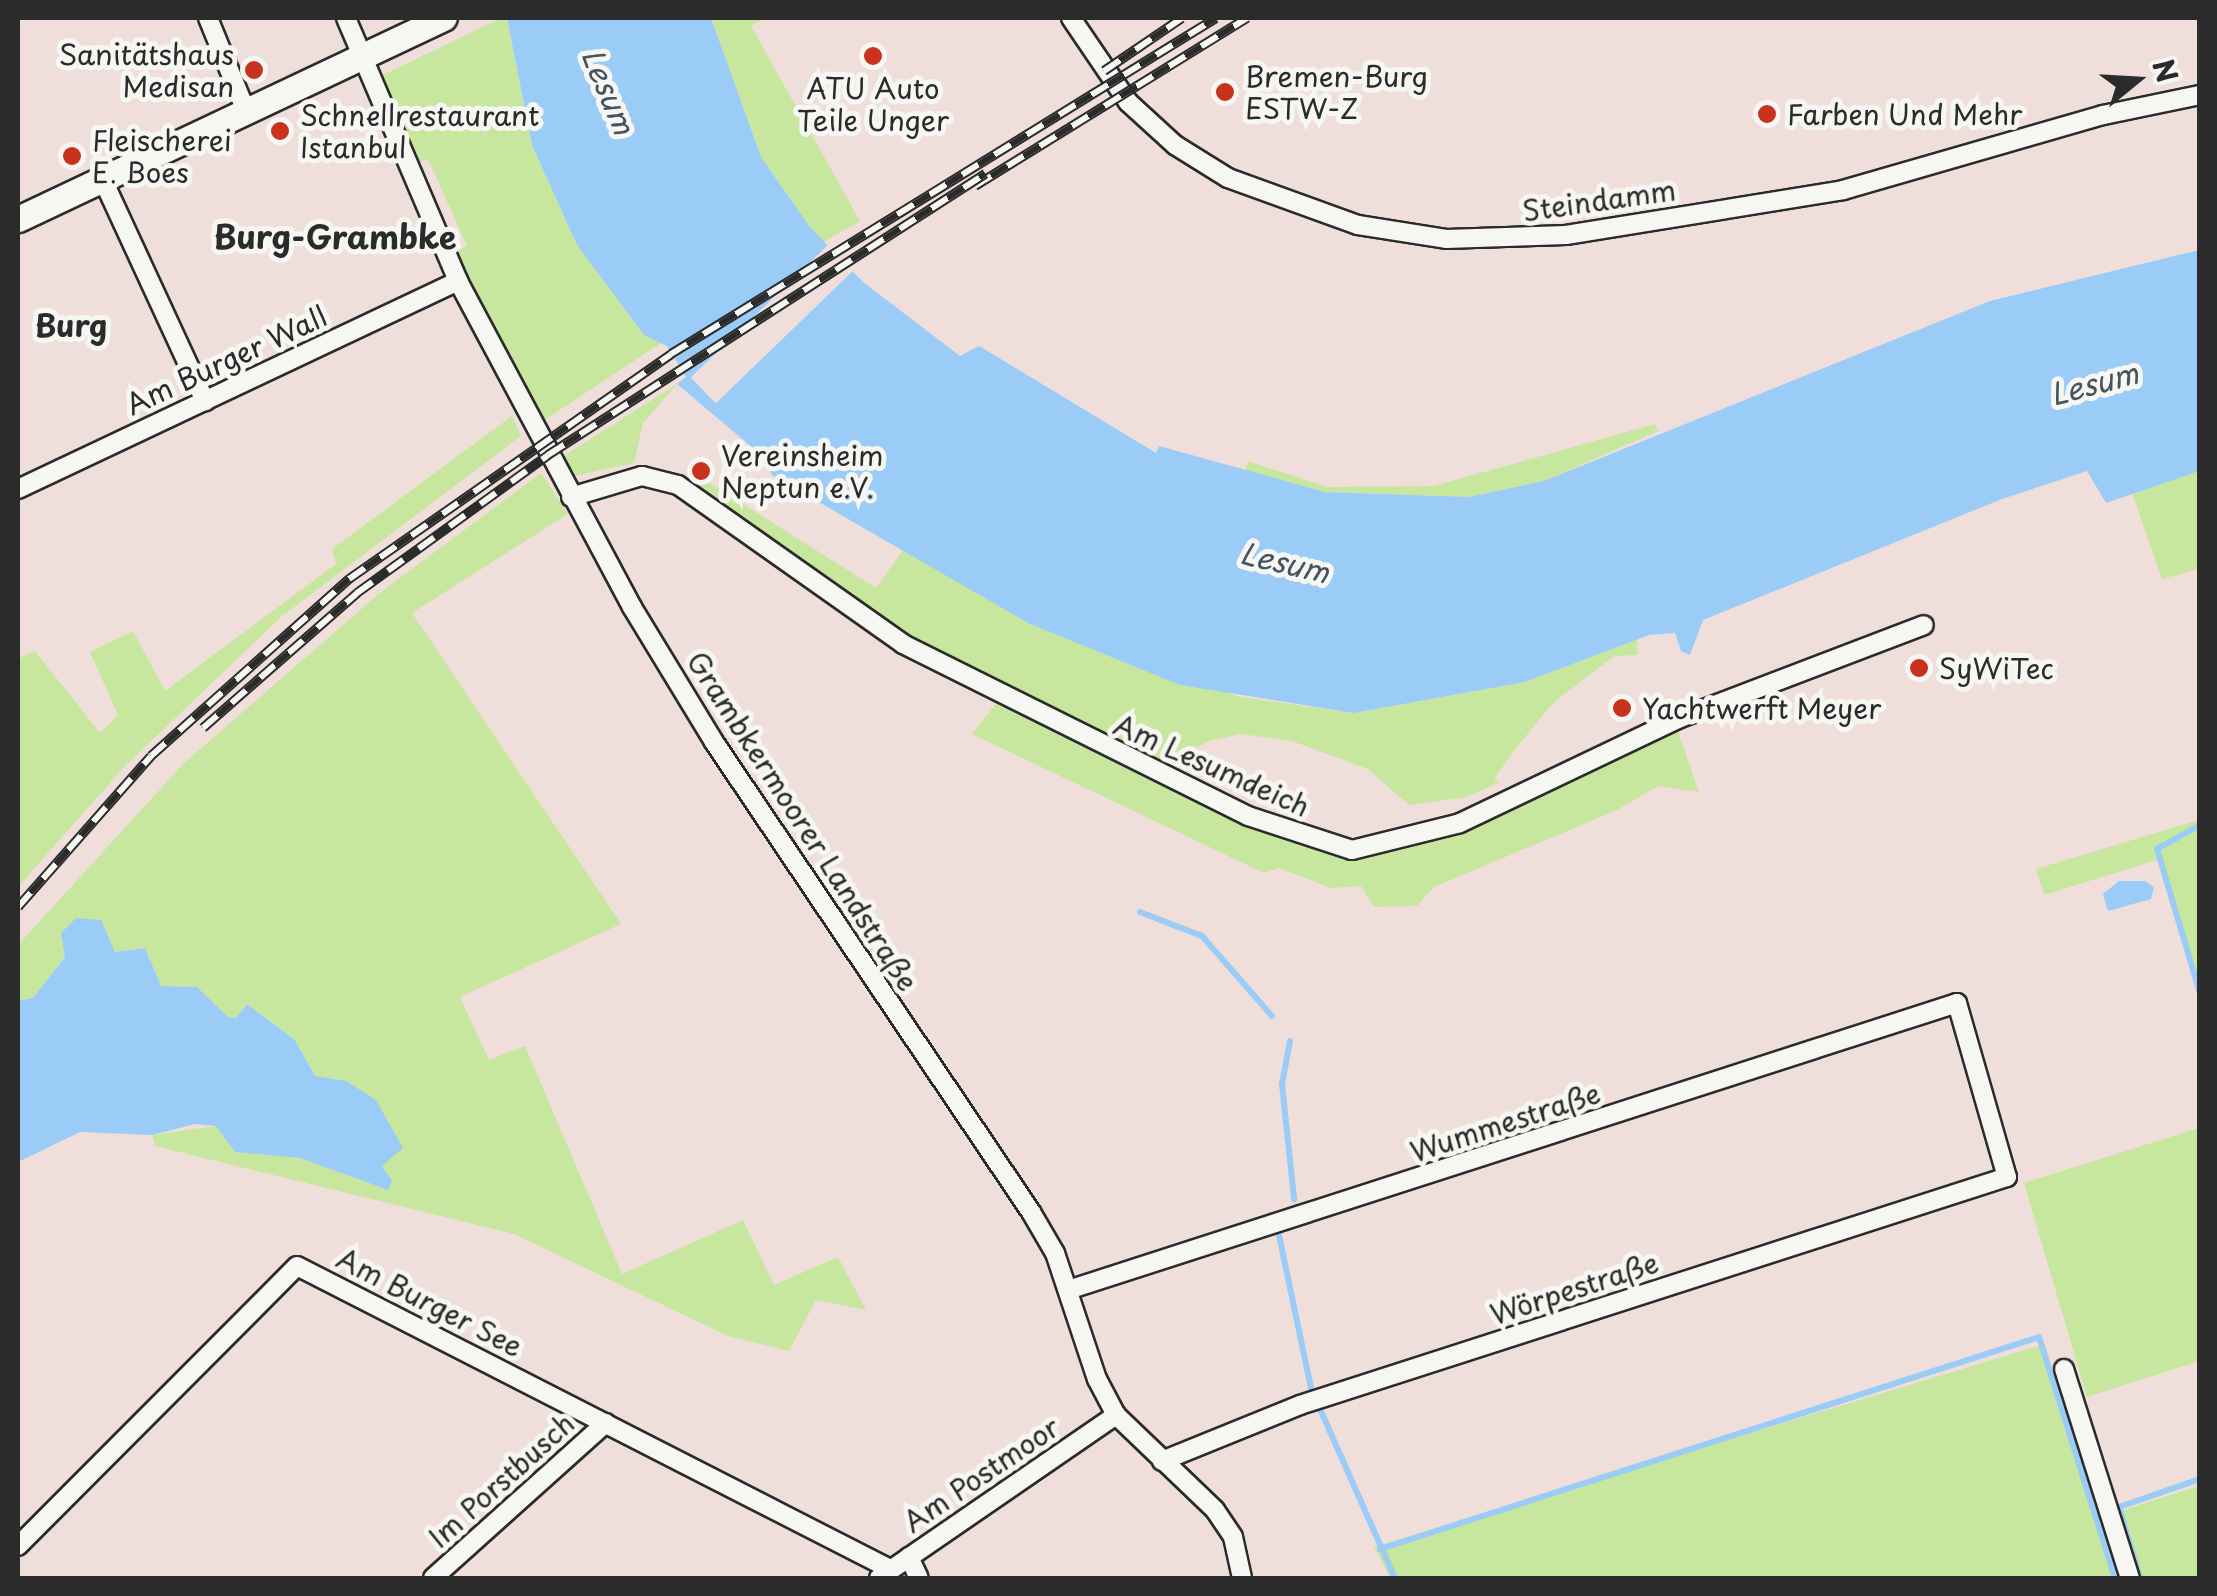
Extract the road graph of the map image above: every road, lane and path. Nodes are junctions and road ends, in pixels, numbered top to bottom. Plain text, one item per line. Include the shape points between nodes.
1 (208, 18) edge
2 (346, 18) edge
3 (444, 18) edge
4 (1072, 18) edge
5 (361, 58) junction
6 (2200, 95) edge
7 (246, 111) junction
8 (102, 178) junction
9 (18, 219) edge
10 (458, 281) junction
11 (204, 400) junction
12 (18, 489) edge
13 (570, 497) junction
14 (1924, 625) dead end
15 (1957, 1003) joint
16 (1068, 1290) junction
17 (2064, 1369) dead end
18 (1116, 1416) junction
19 (606, 1423) junction
20 (1162, 1461) junction
21 (18, 1546) edge
22 (909, 1557) junction
23 (884, 1574) edge
24 (433, 1578) edge
25 (918, 1578) edge
26 (1242, 1578) edge
27 (2130, 1578) edge

1 - 7 street
2 - 5 street, Grambkermoorer Landstraße
3 - 5 main road
4 - 6 street, Steindamm via 1128,102 1180,148 1228,178 1358,225 1446,239 1566,236 1843,190 2103,115
5 - 7 main road
5 - 10 street, Grambkermoorer Landstraße
7 - 8 main road
8 - 9 main road
8 - 11 street
10 - 11 street, Am Burger Wall
10 - 13 street, Grambkermoorer Landstraße
11 - 12 street, Am Burger Wall
13 - 14 street, Am Lesumdeich via 642,476 678,485 903,644 1248,816 1352,850 1460,824 1678,718
13 - 16 street, Grambkermoorer Landstraße via 714,742 1031,1212
15 - 16 street, Wummestraße
15 - 20 street, Wörpestraße via 2007,1176 1300,1406
16 - 18 street, Grambkermoorer Landstraße via 1096,1379
17 - 27 street
18 - 20 street, Grambkermoorer Landstraße
18 - 22 street, Am Postmoor
19 - 21 street, Am Burger See via 297,1266
19 - 23 street, Am Burger See
19 - 24 street, Im Porstbusch
20 - 26 street, Grambkermoorer Landstraße via 1215,1510 1233,1538
22 - 23 street, Am Postmoor
22 - 25 street

